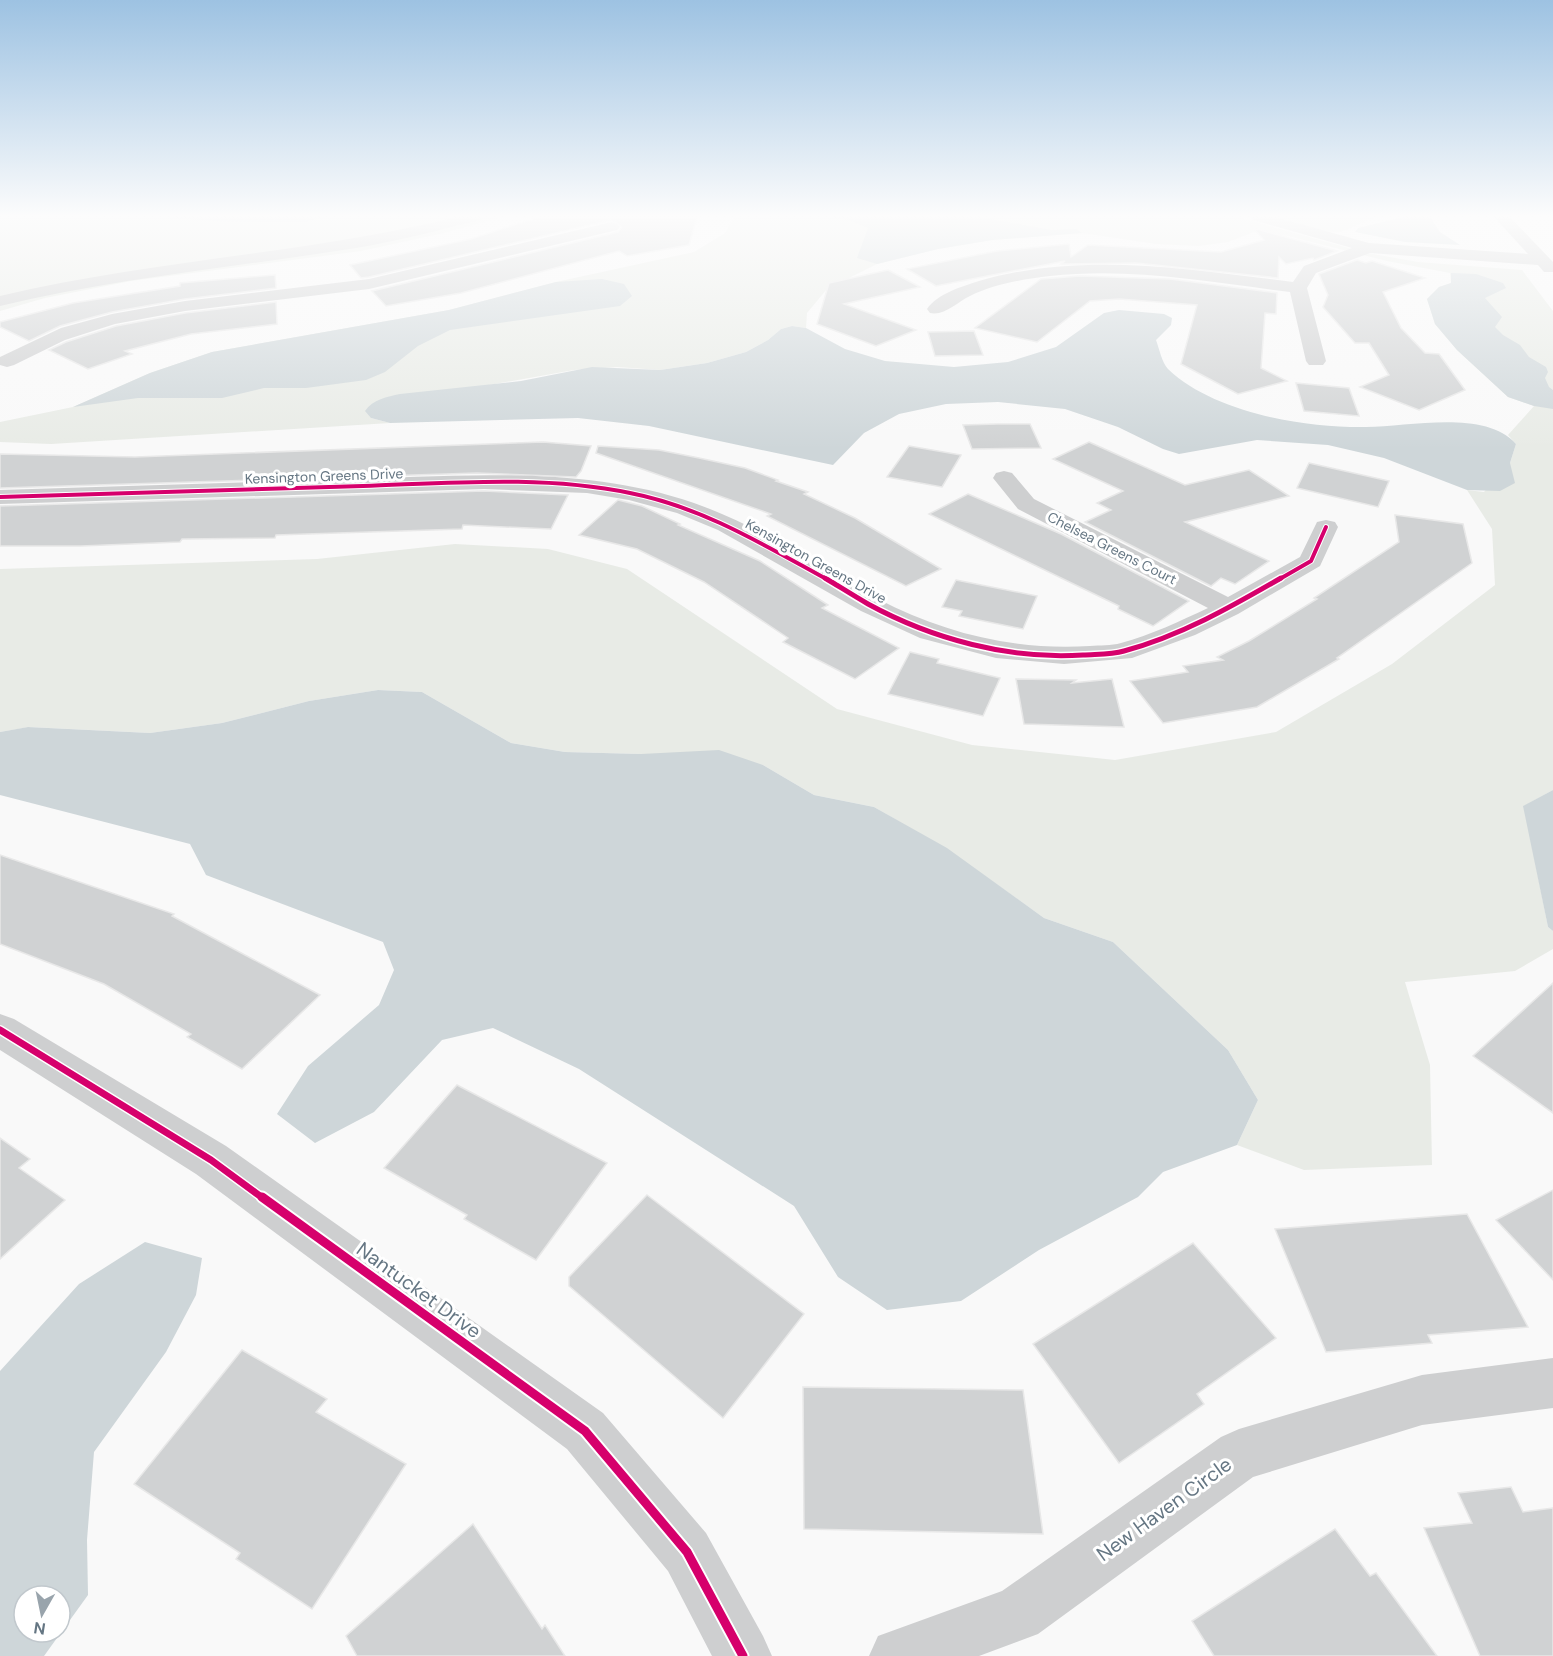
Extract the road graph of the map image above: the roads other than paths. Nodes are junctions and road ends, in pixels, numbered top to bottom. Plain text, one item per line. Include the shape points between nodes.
1 (28, 294) edge
2 (292, 294) edge
3 (962, 294) edge
4 (1300, 294) edge
5 (0, 301) edge
6 (936, 309) dead end
7 (7, 361) dead end
8 (1316, 361) dead end
9 (1004, 478) dead end
10 (0, 497) edge
11 (1326, 527) dead end
12 (1229, 608) junction
13 (0, 1030) edge
14 (1553, 1383) edge
15 (743, 1656) edge
16 (898, 1656) edge

1 - 5 street
2 - 7 street via 113,320 79,328
3 - 6 street
4 - 8 street
9 - 12 street, Chelsea Greens Court via 1026,504
10 - 12 street, Kensington Greens Drive via 484,482 586,486 631,494 727,525 870,605 930,632 996,650 1064,656 1122,652
11 - 12 street, Kensington Greens Drive via 1311,561
13 - 15 street, Nantucket Drive via 211,1160 585,1431 687,1552
14 - 16 street, New Haven Circle via 1422,1400 1239,1455 1018,1614

